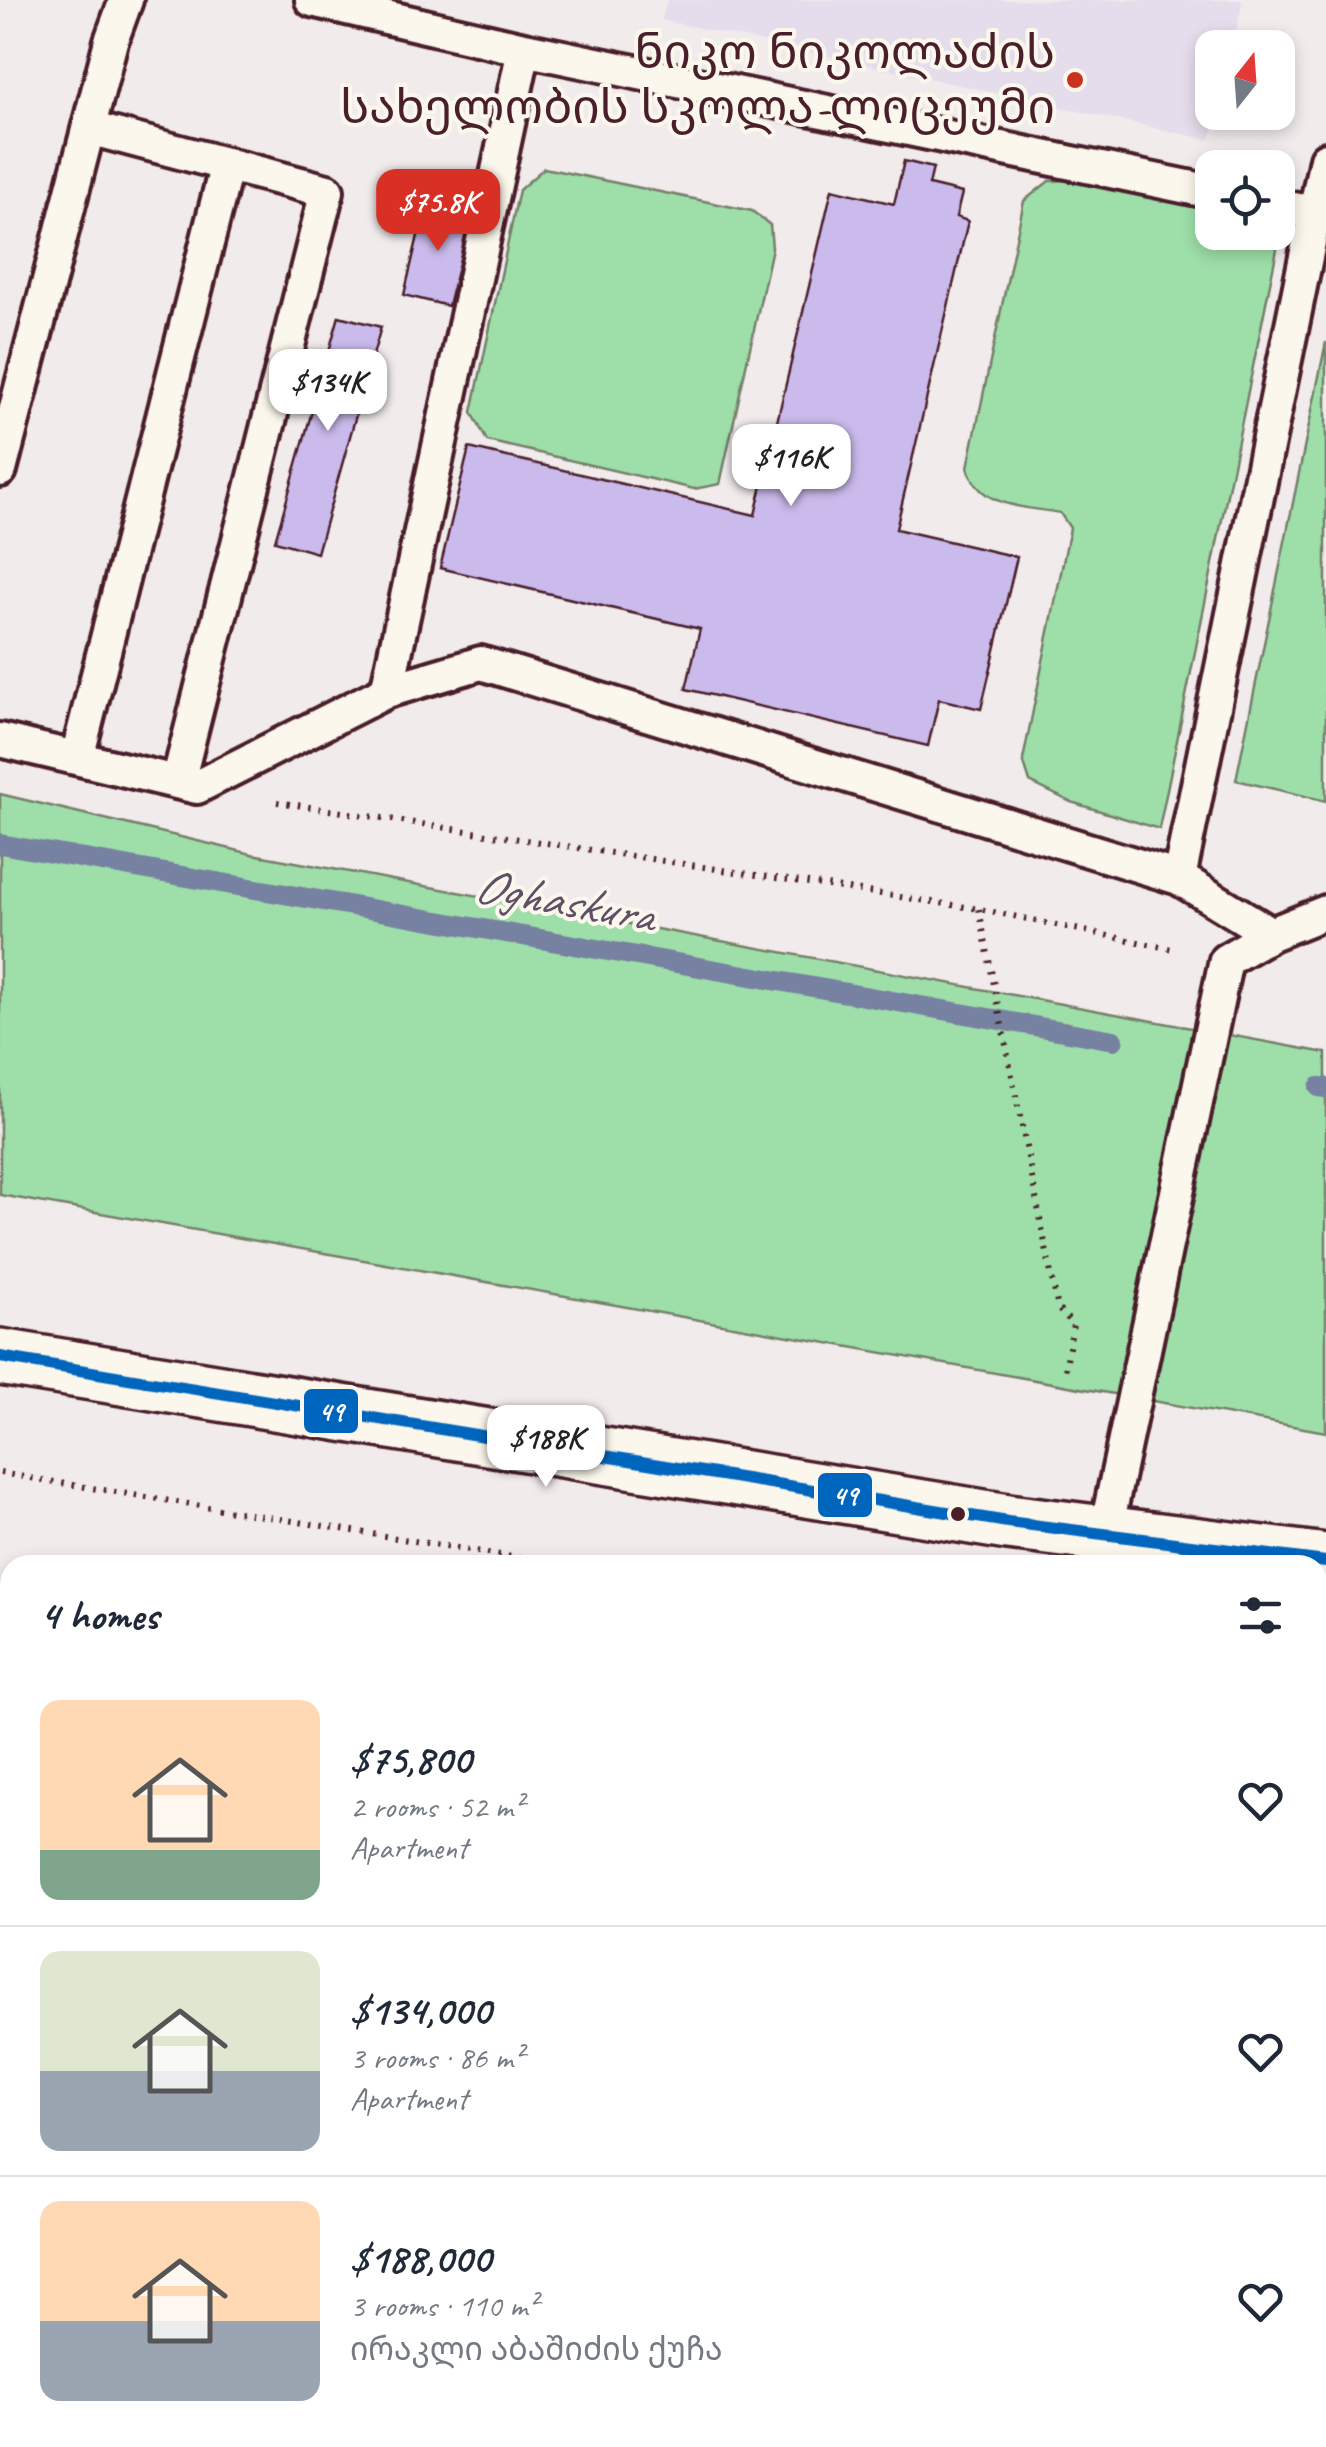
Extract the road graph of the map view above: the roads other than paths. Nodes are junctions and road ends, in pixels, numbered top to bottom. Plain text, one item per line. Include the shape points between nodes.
1 (126, 0) edge
2 (312, 0) edge
3 (524, 49) junction
4 (89, 128) junction
5 (1326, 158) edge
6 (227, 164) junction
7 (1195, 188) edge
8 (1295, 210) edge
9 (1314, 214) junction
10 (0, 470) edge
11 (387, 691) junction
12 (0, 740) edge
13 (77, 758) junction
14 (187, 784) junction
15 (1179, 878) junction
16 (1326, 912) edge
17 (1271, 934) junction
18 (0, 1357) edge
19 (1105, 1535) junction
20 (1269, 1555) edge

1 - 4 lane
2 - 3 lane
3 - 7 lane
3 - 11 lane
4 - 6 lane
4 - 10 lane
5 - 9 lane
6 - 13 lane
6 - 14 lane via 327,191
8 - 9 lane
9 - 15 lane
11 - 14 lane
11 - 15 lane via 482,663
12 - 13 lane
13 - 14 lane
15 - 17 lane
16 - 17 lane
17 - 19 lane via 1226,960
18 - 19 main road
19 - 20 main road

